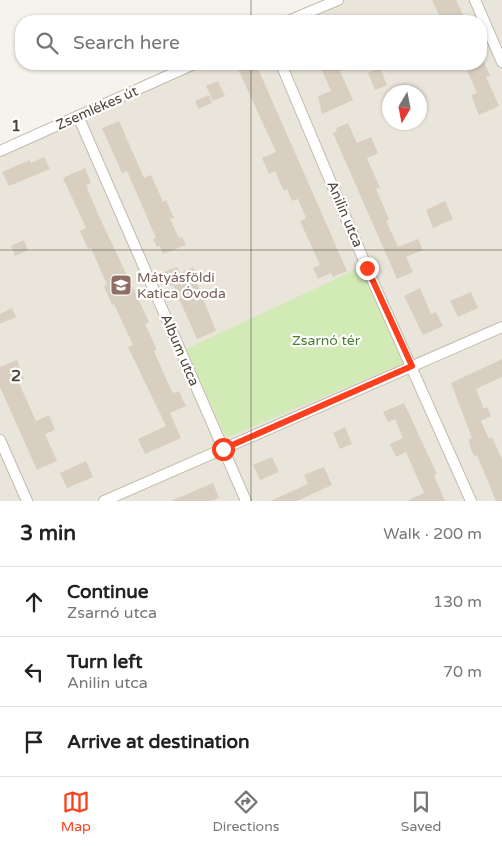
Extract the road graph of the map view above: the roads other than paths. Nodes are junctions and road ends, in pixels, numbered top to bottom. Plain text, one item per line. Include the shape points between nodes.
1 (338, 0) edge
2 (475, 0) edge
3 (302, 15) edge
4 (482, 15) edge
5 (487, 28) edge
6 (502, 62) edge
7 (181, 70) edge
8 (284, 70) edge
9 (78, 116) junction
10 (0, 151) edge
11 (502, 327) edge
12 (412, 366) junction
13 (0, 440) edge
14 (223, 449) junction
15 (27, 501) edge
16 (104, 501) edge
17 (246, 501) edge
18 (471, 501) edge

1 - 3 street
2 - 4 street
5 - 6 street
7 - 9 street, Zsemlékes út
8 - 12 street, Anilin utca
9 - 10 street, Zsemlékes út
9 - 14 street, Album utca
11 - 12 street
12 - 14 street
12 - 18 street, Anilin utca
13 - 15 street
14 - 16 street
14 - 17 street, Album utca

